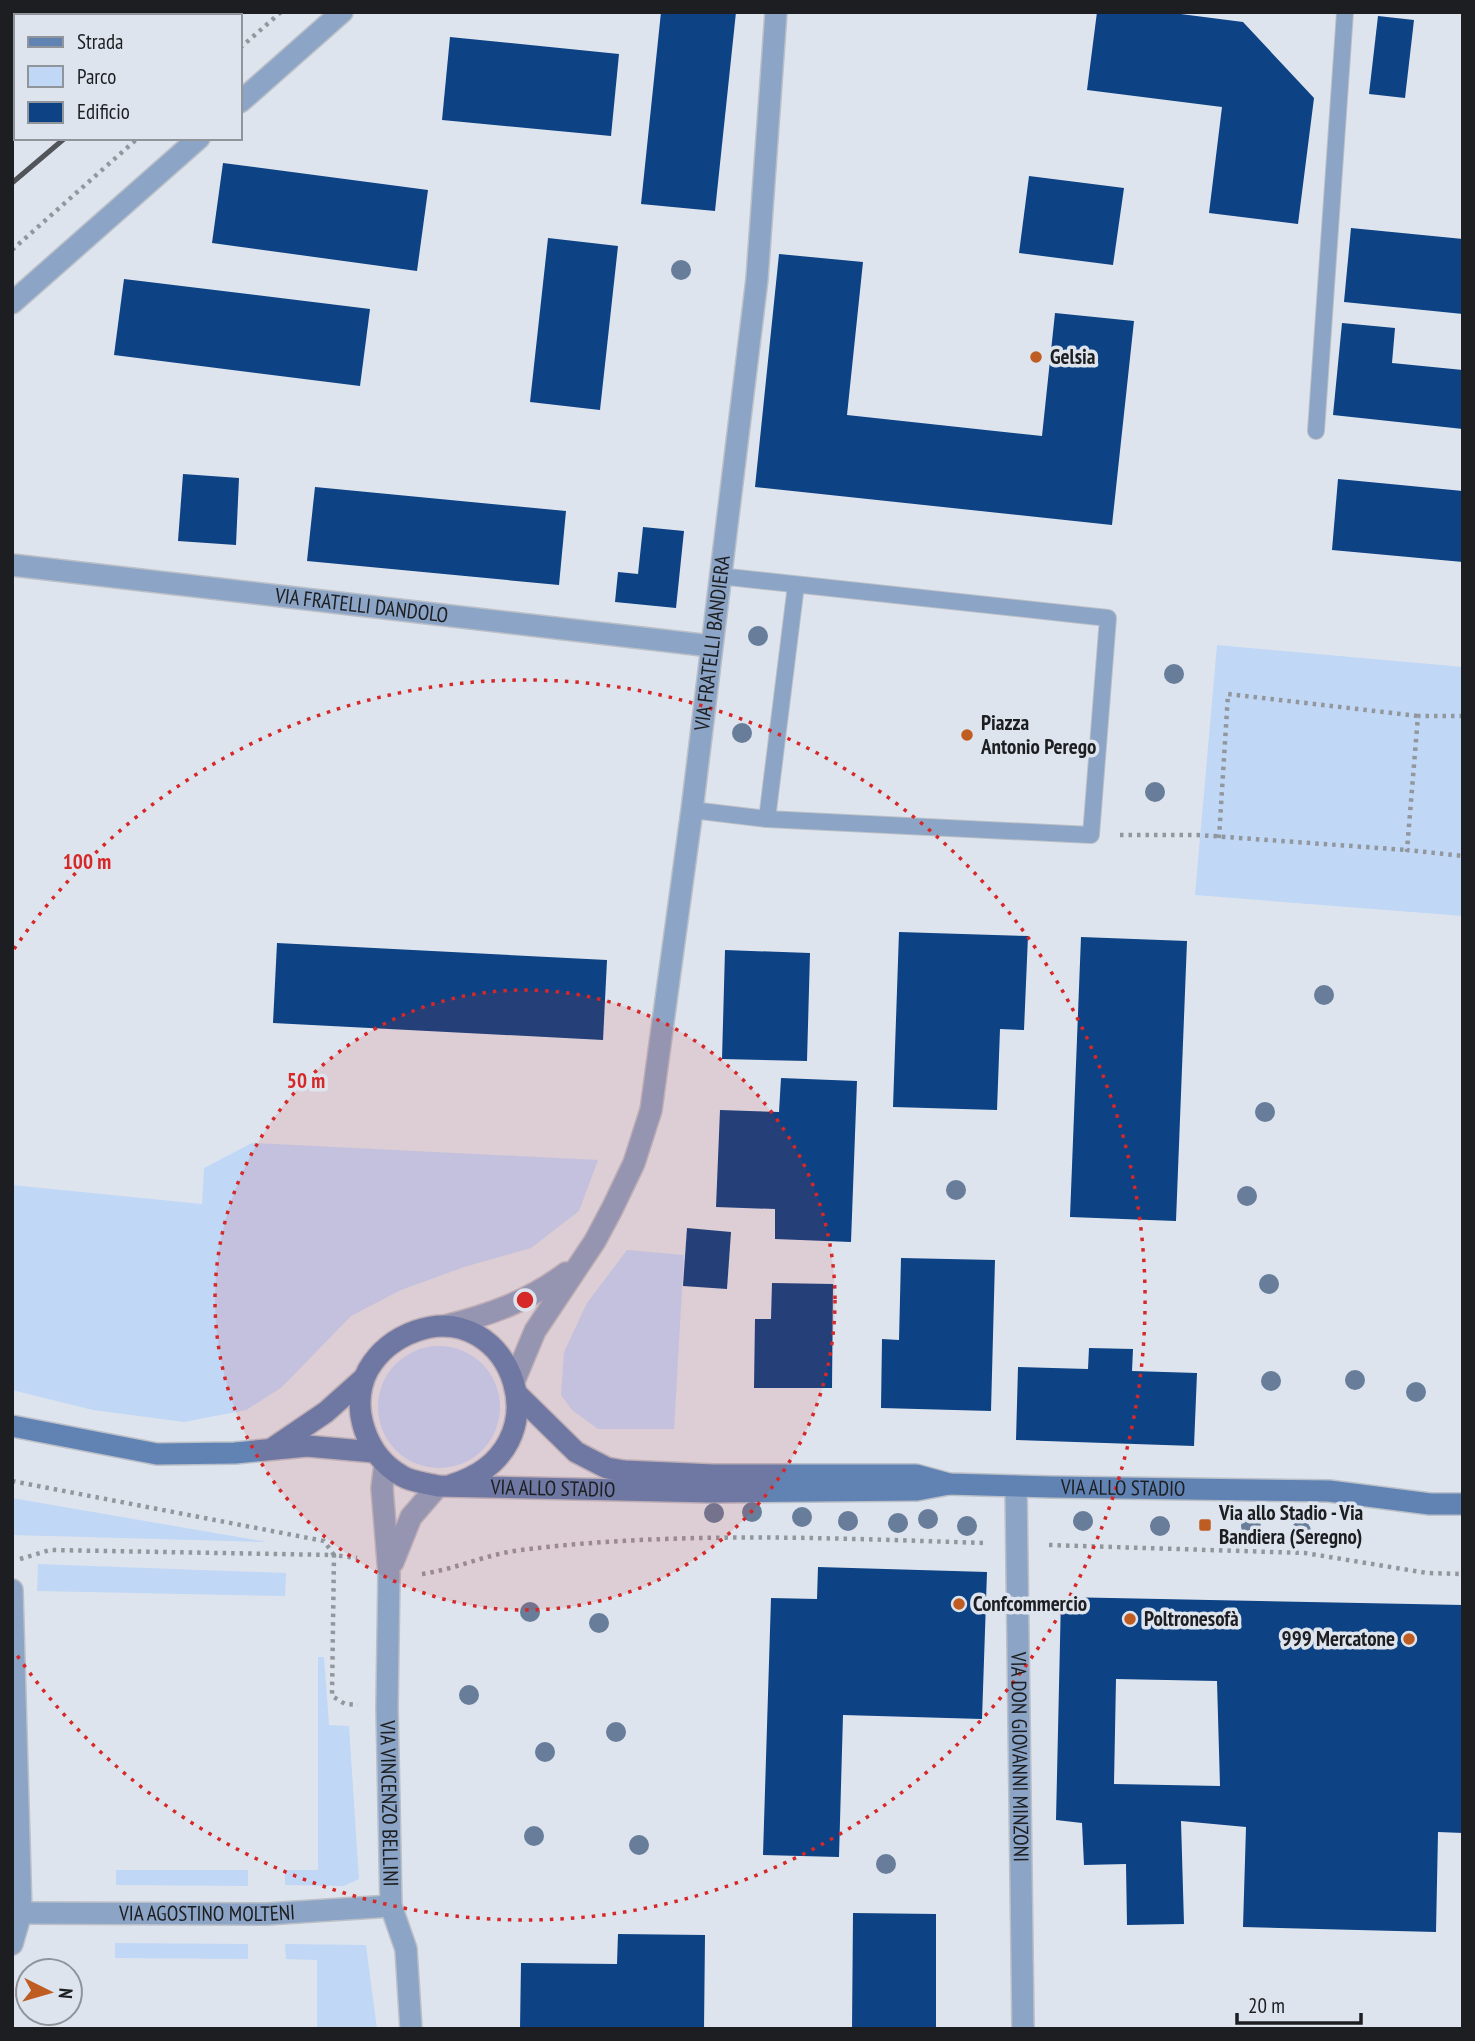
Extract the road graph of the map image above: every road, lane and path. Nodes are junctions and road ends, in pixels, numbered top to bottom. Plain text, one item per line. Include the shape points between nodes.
1 (281, 12) edge
2 (342, 12) edge
3 (776, 12) edge
4 (1345, 12) edge
5 (242, 46) edge
6 (242, 100) edge
7 (136, 140) edge
8 (197, 140) edge
9 (12, 250) edge
10 (12, 303) edge
11 (1316, 431) dead end
12 (12, 565) edge
13 (719, 576) junction
14 (796, 585) junction
15 (710, 646) junction
16 (1418, 716) junction
17 (1463, 716) edge
18 (692, 810) junction
19 (767, 819) junction
20 (1091, 835) junction
21 (1219, 838) junction
22 (1407, 850) junction
23 (1463, 856) edge
24 (582, 1257) junction
25 (445, 1326) junction
26 (364, 1378) junction
27 (516, 1387) junction
28 (12, 1426) edge
29 (271, 1449) junction
30 (380, 1458) junction
31 (12, 1481) edge
32 (949, 1484) junction
33 (444, 1486) junction
34 (1016, 1486) junction
35 (1463, 1504) edge
36 (1017, 1544) junction
37 (334, 1555) junction
38 (12, 1562) edge
39 (362, 1565) dead end
40 (388, 1574) junction
41 (1463, 1574) edge
42 (412, 1575) dead end
43 (12, 1590) edge
44 (363, 1705) dead end
45 (391, 1906) junction
46 (21, 1913) junction
47 (12, 1944) edge
48 (411, 2029) edge
49 (1023, 2029) edge

1 - 5 path
2 - 6 street
3 - 13 street, VIA FRATELLI BANDIERA via 757,279
4 - 11 lane
7 - 9 path
8 - 10 street
12 - 15 street, VIA FRATELLI DANDOLO
13 - 14 lane
13 - 15 street, VIA FRATELLI BANDIERA
14 - 19 lane
14 - 20 lane via 1108,618
15 - 18 street, VIA FRATELLI BANDIERA
16 - 17 path
16 - 21 path via 1228,694
16 - 22 path
18 - 19 lane
18 - 24 street, VIA FRATELLI BANDIERA via 651,1110 634,1163 595,1241
19 - 20 lane
20 - 21 path
21 - 22 path
22 - 23 path
24 - 25 street, VIA FRATELLI BANDIERA via 545,1289 520,1302
24 - 27 street, VIA FRATELLI BANDIERA via 535,1331
25 - 26 main road, VIA ALLO STADIO via 398,1338 374,1360
25 - 27 main road, VIA ALLO STADIO via 486,1342 503,1359
26 - 29 main road, VIA ALLO STADIO via 327,1412
26 - 30 main road via 362,1424
27 - 32 main road, VIA ALLO STADIO via 558,1437 589,1461 607,1468 713,1475 916,1475
27 - 33 main road, VIA ALLO STADIO via 515,1428 500,1458 472,1479
28 - 29 main road, VIA ALLO STADIO via 157,1454
29 - 30 main road, VIA ALLO STADIO via 332,1447
30 - 33 main road, VIA ALLO STADIO via 404,1478
30 - 40 street, VIA VINCENZO BELLINI
31 - 37 path via 324,1541
32 - 33 main road, VIA ALLO STADIO via 917,1490 711,1492
32 - 34 main road, VIA ALLO STADIO
33 - 40 street, VIA VINCENZO BELLINI via 411,1517
34 - 35 main road, VIA ALLO STADIO via 1329,1491
34 - 36 street, VIA DON GIOVANNI MINZONI
36 - 41 path via 1305,1553 1427,1573
36 - 42 path via 700,1539 519,1550
36 - 49 street, VIA DON GIOVANNI MINZONI
37 - 38 path via 50,1550
37 - 39 path via 356,1558
37 - 44 path via 332,1696 345,1704
40 - 45 street, VIA VINCENZO BELLINI
43 - 46 street
45 - 46 street, VIA AGOSTINO MOLTENI via 267,1914
45 - 48 street, VIA VINCENZO BELLINI via 406,1949
46 - 47 street

